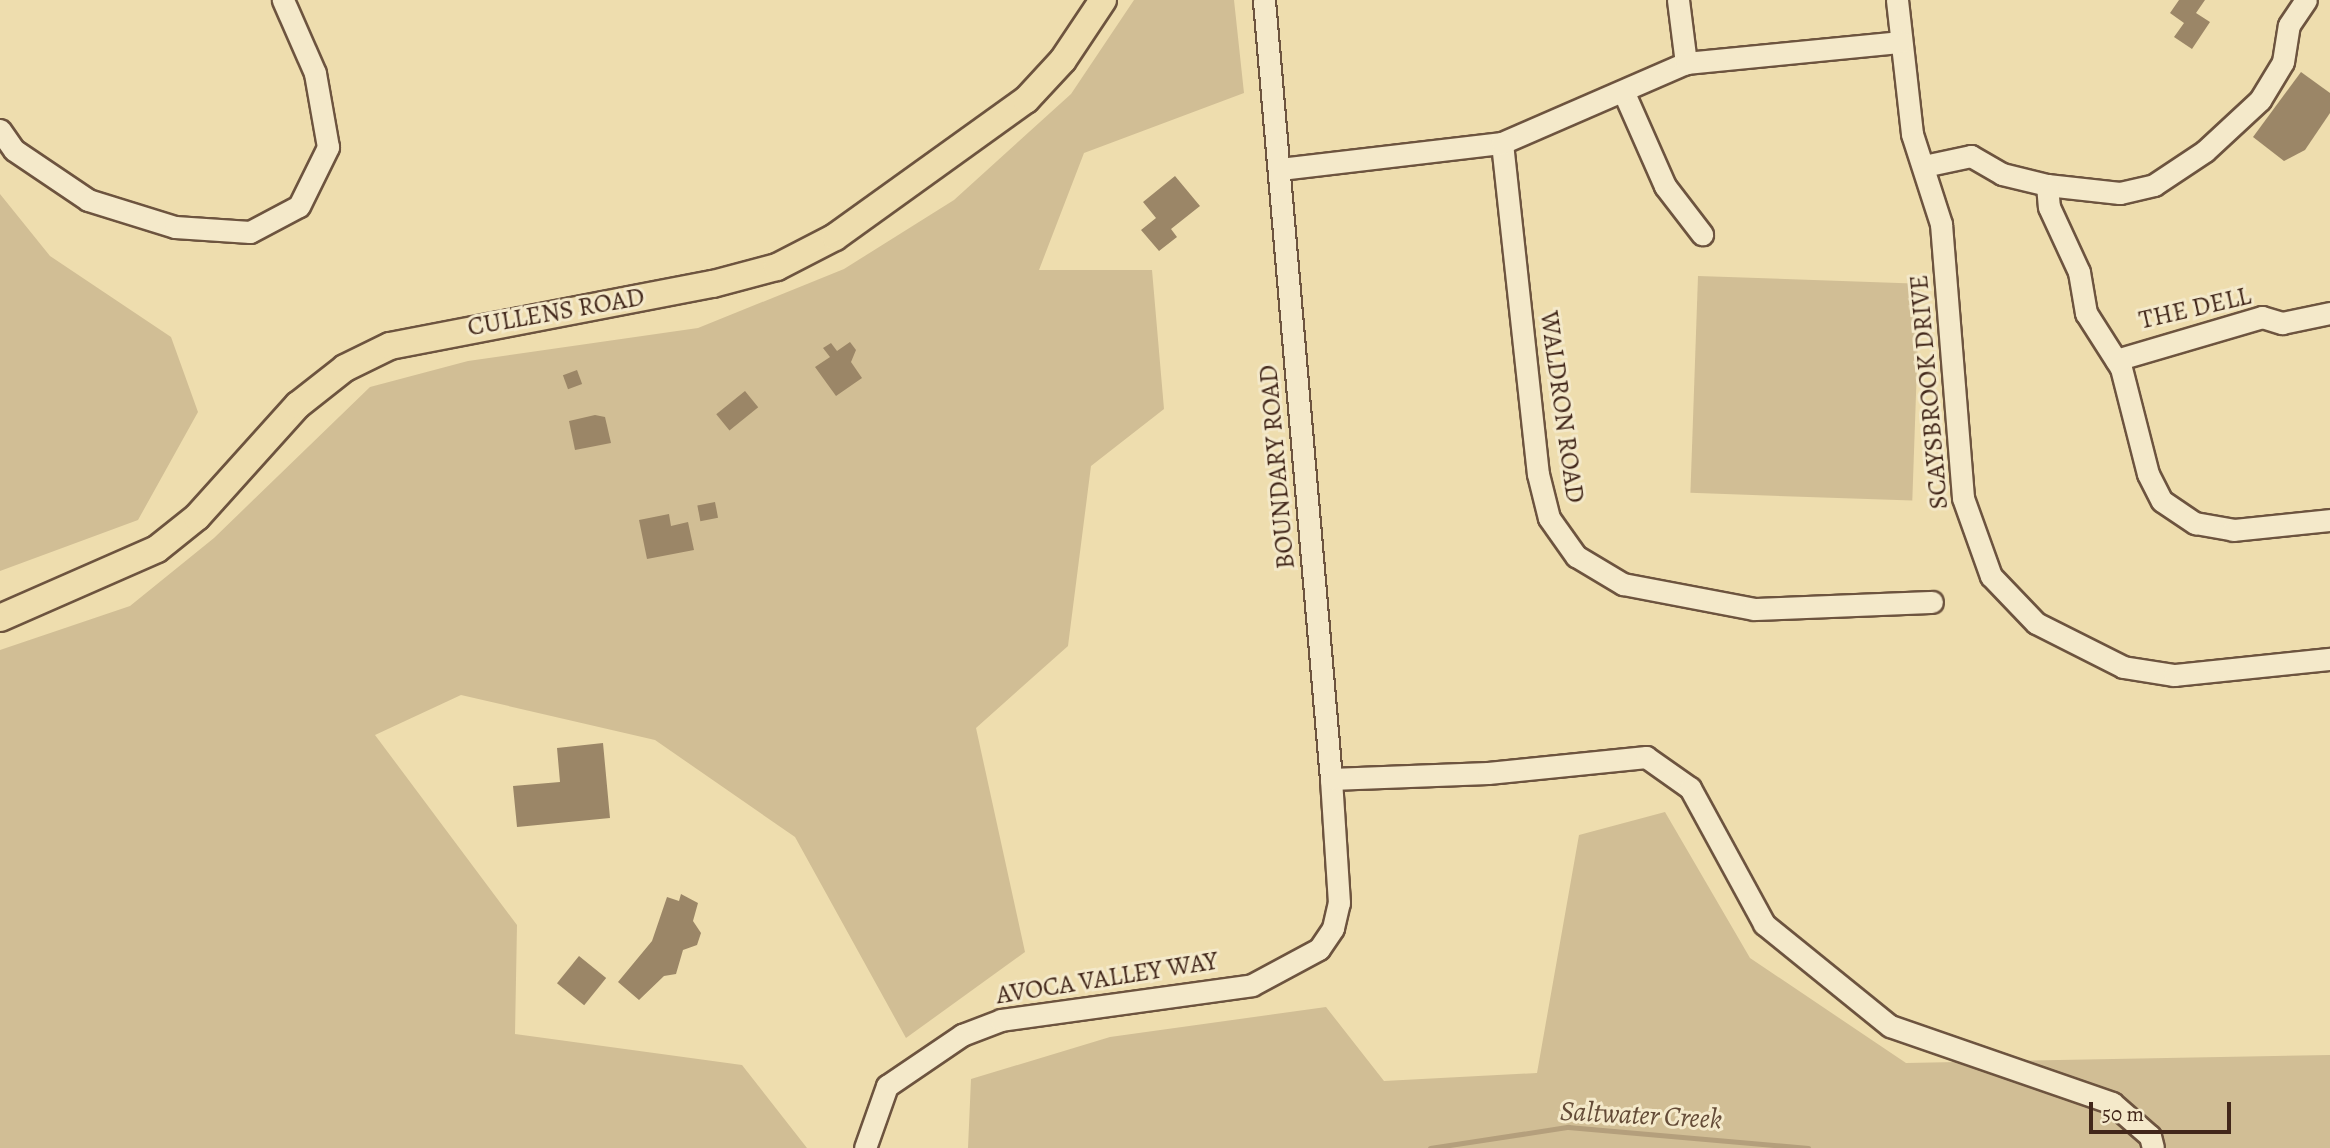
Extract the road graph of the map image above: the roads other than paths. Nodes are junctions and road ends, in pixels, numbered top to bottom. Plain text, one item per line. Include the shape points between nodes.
1 (283, 0) edge
2 (1102, 0) edge
3 (1264, 0) edge
4 (1678, 0) edge
5 (1897, 0) edge
6 (2306, 0) edge
7 (1901, 42) junction
8 (1686, 63) junction
9 (1624, 93) junction
10 (0, 130) edge
11 (1502, 144) junction
12 (1924, 166) junction
13 (1280, 169) junction
14 (2047, 185) junction
15 (1702, 234) dead end
16 (2330, 313) edge
17 (2116, 360) junction
18 (2330, 520) edge
19 (1932, 602) dead end
20 (0, 618) edge
21 (2330, 659) edge
22 (1331, 779) junction
23 (1334, 928) joint
24 (2152, 1142) edge
25 (865, 1148) edge

1 - 10 street via 315,73 328,147 299,206 250,232 175,227 88,200 14,150
2 - 20 main road, CULLENS ROAD via 1063,61 1026,100 835,237 777,267 713,284 442,332 372,354 298,405 197,517 157,550
3 - 13 street, BOUNDARY ROAD
4 - 8 street
5 - 7 street, SCAYSBROOK DRIVE
6 - 14 street via 2289,25 2283,62 2260,100 2205,151 2154,185 2120,193
7 - 8 street
7 - 12 street, SCAYSBROOK DRIVE via 1908,114
8 - 9 street
9 - 11 street
9 - 15 street via 1665,186
11 - 13 street
11 - 19 street, WALDRON ROAD via 1538,474 1549,518 1576,556 1623,584 1754,609
12 - 14 street via 1971,156 2002,174
12 - 21 street, SCAYSBROOK DRIVE via 1941,224 1964,498 1983,559 2006,596 2076,649 2141,671 2174,675
13 - 22 street, BOUNDARY ROAD
14 - 17 street via 2049,207 2079,272 2086,313
16 - 17 street, THE DELL via 2282,323 2262,317
17 - 18 street via 2148,474 2162,501 2195,523 2233,530
22 - 23 street, BOUNDARY ROAD via 1339,903
22 - 24 street via 1488,774 1646,757 1690,788 1764,924 1890,1026 2112,1103
23 - 25 street, AVOCA VALLEY WAY via 1319,949 1252,985 1001,1020 962,1035 887,1086

